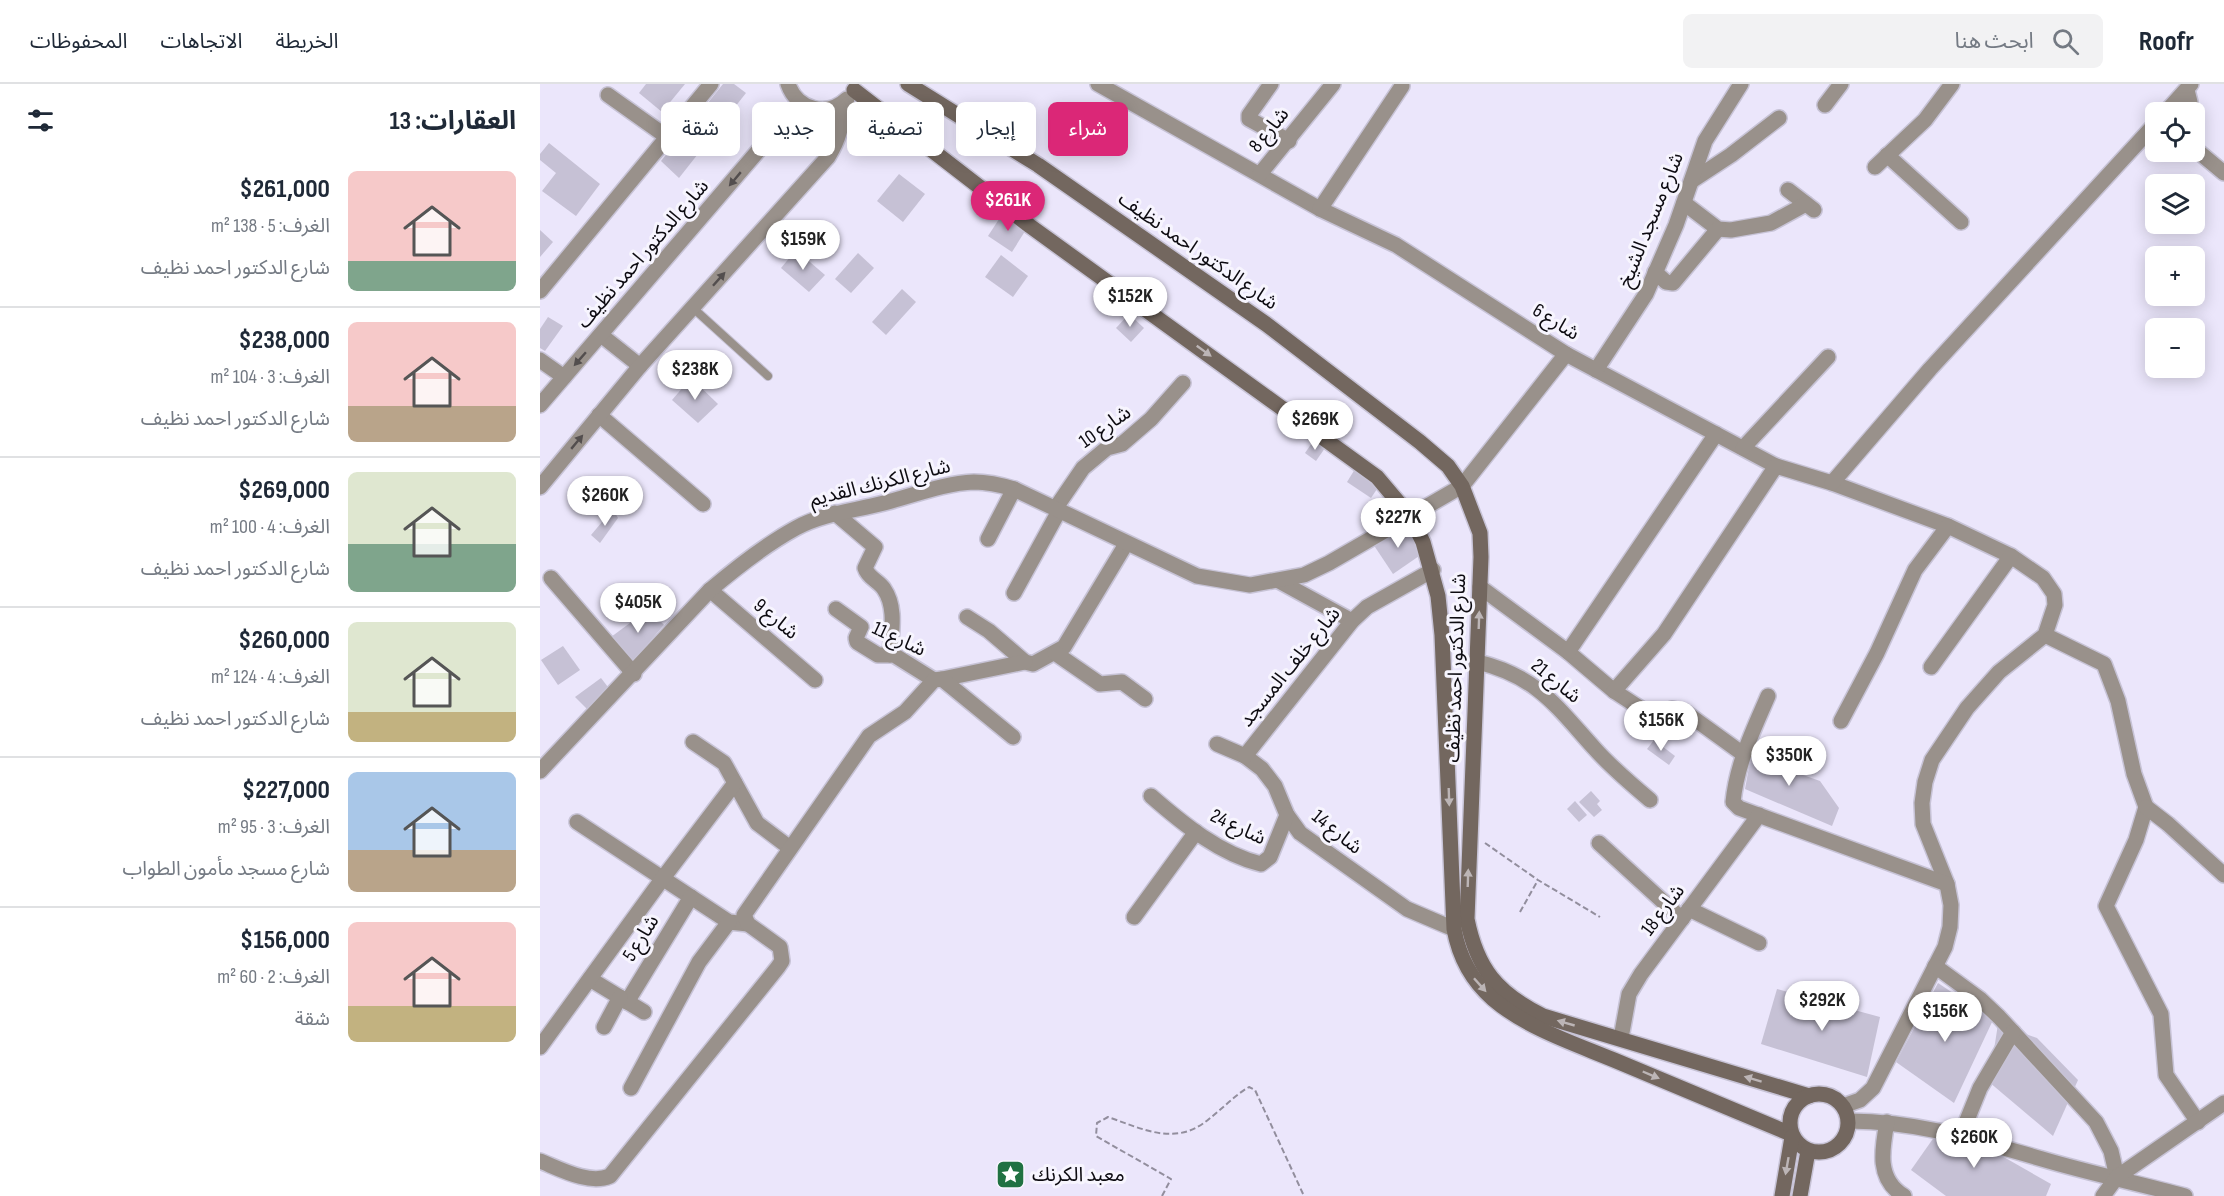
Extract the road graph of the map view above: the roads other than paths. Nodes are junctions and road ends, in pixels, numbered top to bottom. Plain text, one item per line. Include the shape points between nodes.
1 (711, 84) edge
2 (788, 84) edge
3 (908, 84) edge
4 (1098, 84) edge
5 (1271, 84) edge
6 (1333, 84) edge
7 (1741, 84) edge
8 (1841, 84) edge
9 (1952, 84) edge
10 (1402, 86) dead end
11 (855, 87) edge
12 (2189, 87) edge
13 (608, 95) dead end
14 (696, 102) edge
15 (800, 102) edge
16 (2175, 102) edge
17 (2190, 102) edge
18 (842, 104) junction
19 (1825, 105) dead end
20 (835, 108) edge
21 (1779, 118) dead end
22 (661, 133) edge
23 (2145, 135) edge
24 (1289, 141) junction
25 (661, 144) edge
26 (1887, 155) junction
27 (754, 156) edge
28 (2205, 157) edge
29 (1875, 167) dead end
30 (2224, 173) edge
31 (1260, 174) junction
32 (1693, 180) junction
33 (1788, 190) dead end
34 (1684, 203) junction
35 (1320, 209) junction
36 (1961, 222) dead end
37 (1718, 230) junction
38 (1655, 272) junction
39 (540, 291) edge
40 (693, 309) junction
41 (602, 334) junction
42 (1566, 354) junction
43 (1828, 357) dead end
44 (540, 360) edge
45 (640, 366) junction
46 (1596, 370) junction
47 (768, 376) dead end
48 (564, 377) junction
49 (1183, 383) dead end
50 (540, 405) edge
51 (599, 416) junction
52 (1716, 434) junction
53 (1743, 448) junction
54 (1776, 466) junction
55 (1832, 483) junction
56 (1462, 486) junction
57 (540, 487) edge
58 (1014, 489) junction
59 (703, 504) dead end
60 (1057, 510) junction
61 (835, 513) junction
62 (1410, 516) junction
63 (1948, 526) junction
64 (988, 539) dead end
65 (1126, 544) junction
66 (2012, 556) junction
67 (1432, 570) junction
68 (551, 578) dead end
69 (1279, 581) junction
70 (1480, 587) junction
71 (710, 590) junction
72 (1014, 593) dead end
73 (836, 609) dead end
74 (967, 617) dead end
75 (1352, 621) junction
76 (2045, 635) junction
77 (1568, 652) junction
78 (1055, 653) junction
79 (890, 655) junction
80 (1478, 662) junction
81 (1024, 663) junction
82 (1931, 667) dead end
83 (634, 674) junction
84 (938, 679) junction
85 (815, 680) dead end
86 (1614, 691) junction
87 (1768, 696) dead end
88 (1145, 699) dead end
89 (1840, 721) dead end
90 (1013, 737) dead end
91 (693, 742) dead end
92 (1217, 744) dead end
93 (1743, 754) junction
94 (1245, 756) junction
95 (540, 771) edge
96 (735, 783) junction
97 (1151, 796) dead end
98 (1650, 800) dead end
99 (2146, 807) junction
100 (1287, 814) junction
101 (1759, 815) junction
102 (577, 822) dead end
103 (1196, 832) junction
104 (1599, 843) dead end
105 (790, 848) junction
106 (2224, 875) edge
107 (663, 878) junction
108 (1947, 884) junction
109 (691, 897) junction
110 (1686, 914) junction
111 (1134, 917) dead end
112 (729, 922) junction
113 (747, 924) junction
114 (1454, 928) junction
115 (1759, 943) dead end
116 (1935, 966) junction
117 (590, 979) junction
118 (624, 999) junction
119 (644, 1012) dead end
120 (604, 1027) dead end
121 (2013, 1032) junction
122 (1621, 1038) junction
123 (540, 1047) edge
124 (631, 1088) dead end
125 (1809, 1096) junction
126 (2224, 1102) edge
127 (1843, 1106) junction
128 (1849, 1121) junction
129 (1887, 1122) junction
130 (2198, 1122) junction
131 (1792, 1135) junction
132 (1961, 1135) junction
133 (1808, 1151) junction
134 (540, 1161) edge
135 (2117, 1178) junction
136 (1782, 1196) edge
137 (1800, 1196) edge
138 (1904, 1196) edge
139 (2103, 1196) edge
140 (2184, 1196) edge

1 - 14 street
2 - 15 street
3 - 56 main road, شارع الدكتور احمد نظيف via 1038,165 1266,324 1420,442 1448,466
4 - 31 street, شارع 6
5 - 24 street via 1249,119
6 - 24 street, شارع 8
7 - 32 street, شارع مسجد الشيخ via 1705,141
8 - 19 street
9 - 26 street via 1925,120
10 - 35 street
11 - 18 street
11 -> 62 main road, شارع الدكتور احمد نظيف via 1030,226 1377,477
12 - 16 street
12 - 17 street
13 - 22 street
18 - 20 street
40 -> 18 street via 828,157 838,141
21 - 32 street
23 - 55 street via 1930,369
24 - 31 street, شارع 8
25 - 39 street
26 - 29 street
26 - 36 street
27 -> 41 street, شارع الدكتور احمد نظيف
28 - 30 street
31 - 35 street, شارع 6
32 - 34 street, شارع مسجد الشيخ
33 - 37 street via 1810,207 1771,223
34 - 37 street
34 - 38 street, شارع مسجد الشيخ
35 - 42 street, شارع 6 via 1396,245
37 - 38 street via 1673,283
38 - 46 street, شارع مسجد الشيخ via 1646,294
40 - 45 street
40 - 47 lane
41 - 45 street
41 -> 48 street, شارع الدكتور احمد نظيف
42 - 46 street, شارع 6
42 - 56 street
43 - 53 street
44 - 48 street
45 - 51 street
46 - 52 street, شارع 6
48 - 50 street, شارع الدكتور احمد نظيف
49 - 60 street, شارع 10 via 1124,442 1107,448 1083,468
57 -> 51 street
51 - 59 street
52 - 53 street, شارع 6
52 - 77 street
53 - 54 street, شارع 6
54 - 55 street, شارع 6
54 - 86 street via 1664,634
55 - 63 street, شارع 6
56 - 62 street, شارع الكرنك القديم
56 - 70 main road, شارع الدكتور احمد نظيف via 1480,533
58 - 60 street, شارع الكرنك القديم
58 - 61 street, شارع الكرنك القديم via 972,482
58 - 64 street
60 - 65 street, شارع الكرنك القديم
60 - 72 street, شارع 10
61 - 71 street, شارع الكرنك القديم via 798,527 768,545
61 - 79 street via 875,547 864,568 885,589 892,611
62 - 67 main road, شارع الدكتور احمد نظيف
62 - 69 street, شارع الكرنك القديم via 1329,563
63 - 66 street, شارع 6
63 - 89 street via 1915,570
65 - 69 street, شارع الكرنك القديم via 1197,576 1250,585
65 - 78 street via 1064,647
66 - 76 street, شارع 6 via 2043,578 2054,594 2055,605
66 - 82 street
67 - 75 street, شارع خلف المسجد via 1367,607
67 -> 114 main road, شارع الدكتور احمد نظيف via 1442,635
68 - 83 street
69 - 75 street
70 - 77 street
80 -> 70 main road, شارع الدكتور احمد نظيف
71 - 83 street, شارع الكرنك القديم
71 - 85 street, شارع 9
73 - 79 street, شارع 11 via 861,627 857,642 874,653
74 - 81 street
75 - 94 street, شارع خلف المسجد
76 - 99 street via 2099,660 2108,670
76 - 108 street via 1999,672 1967,708 1932,760 1922,802 1923,824
77 - 86 street
78 - 81 street via 1033,664
78 - 88 street via 1100,684 1122,682
79 - 84 street, شارع 11
80 - 98 street, شارع 21 via 1507,671 1534,686 1571,720 1618,774
122 -> 80 main road, شارع الدكتور احمد نظيف via 1543,1016 1519,1004 1483,968 1472,944 1467,919
81 - 84 street
83 - 95 street, شارع الكرنك القديم
84 - 90 street, شارع 11
84 - 105 street via 905,712 869,736
86 - 93 street via 1653,715 1672,710 1685,712
87 - 93 street
91 - 96 street via 724,763
92 - 94 street, شارع 14
93 - 101 street via 1733,802
94 - 100 street, شارع 14 via 1275,786
96 - 105 street via 757,823
96 - 107 street
97 - 103 street, شارع 24
99 - 106 street
99 - 130 street via 2136,840 2106,906 2161,1014 2166,1075
100 - 103 street, شارع 24 via 1270,857 1261,864
100 - 114 street, شارع 14 via 1300,833 1364,881 1407,909
101 - 108 street
101 - 110 street, شارع 18
102 - 107 street
103 - 111 street
104 - 110 street
105 - 113 street via 746,910
107 - 109 street
107 - 117 street
108 - 116 street via 1950,927
109 - 112 street
109 - 118 street, شارع 5
110 - 115 street
110 - 122 street, شارع 18 via 1629,994
112 - 113 street
112 - 124 street via 699,962
113 - 134 street via 780,947 782,961 610,1176 592,1179
114 -> 131 main road, شارع الدكتور احمد نظيف via 1458,951 1472,976 1491,998 1513,1013 1558,1037
116 - 121 street via 1980,999
116 - 127 street via 1873,1088 1860,1100
117 - 118 street
117 - 123 street
118 - 119 street
118 - 120 street, شارع 5
121 - 132 street via 1980,1088
121 - 135 street via 2096,1122
125 -> 122 main road, شارع الدكتور احمد نظيف
125 - 127 main road via 1828,1095
125 - 131 main road via 1792,1111
126 - 130 street
127 - 128 main road
128 - 129 street
128 - 133 main road via 1844,1140 1837,1147 1828,1152
129 - 132 street
129 - 138 street via 1881,1154 1883,1169 1891,1187
130 - 135 street
131 - 133 main road
131 -> 136 main road
132 - 135 street
133 - 137 main road
135 - 139 street
135 - 140 street

